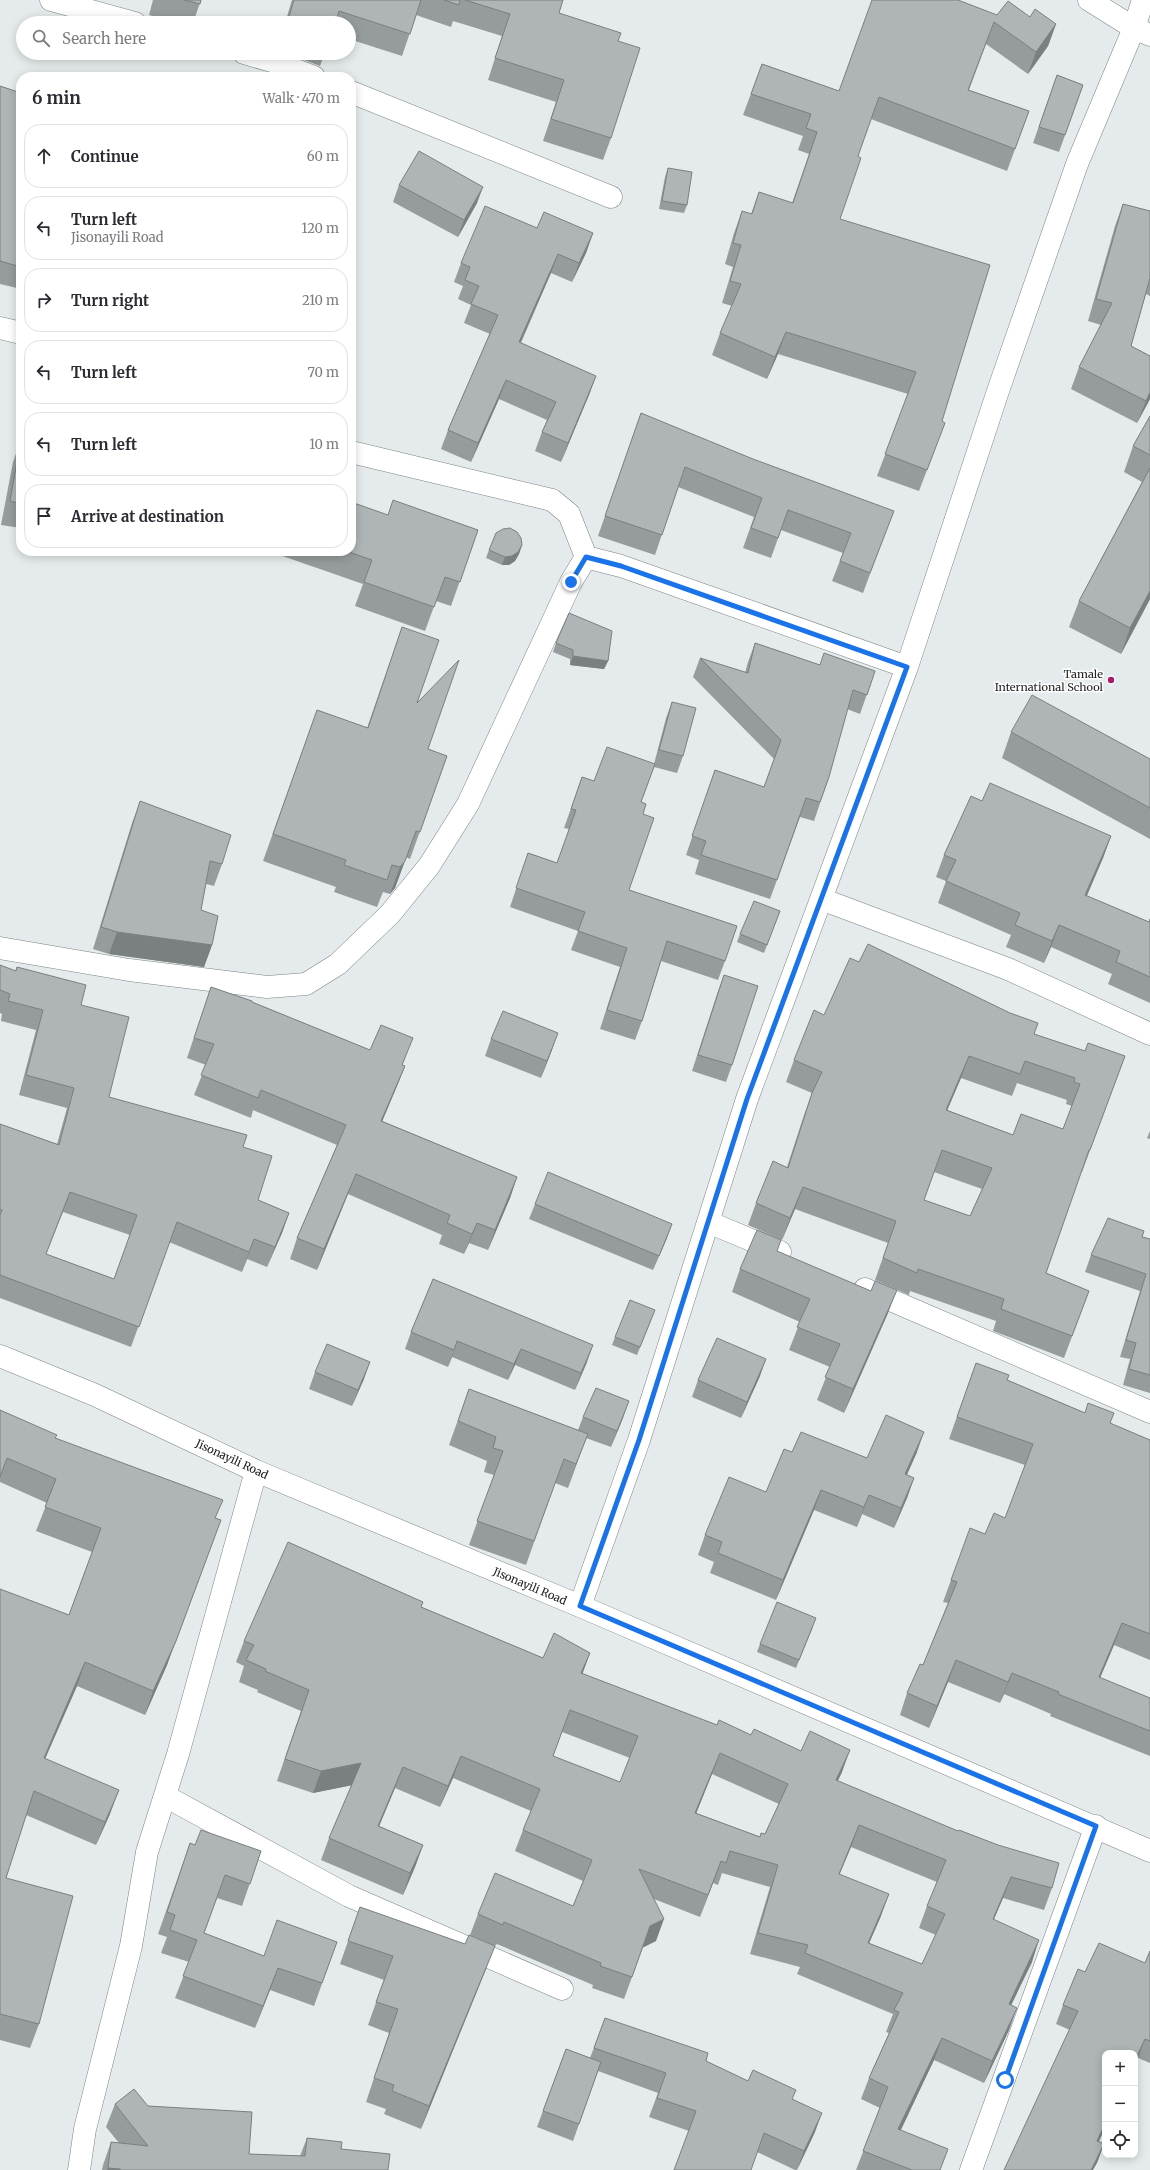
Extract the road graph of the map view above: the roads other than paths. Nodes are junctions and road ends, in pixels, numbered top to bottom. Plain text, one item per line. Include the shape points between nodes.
1 (51, 0) edge
2 (1089, 0) edge
3 (1143, 0) edge
4 (109, 16) edge
5 (1142, 32) edge
6 (268, 60) edge
7 (301, 72) edge
8 (356, 94) edge
9 (611, 197) dead end
10 (0, 328) edge
11 (16, 332) edge
12 (356, 453) edge
13 (586, 557) junction
14 (907, 667) junction
15 (821, 899) junction
16 (0, 948) edge
17 (1150, 1034) edge
18 (708, 1222) junction
19 (795, 1259) edge
20 (846, 1280) edge
21 (0, 1356) edge
22 (1150, 1412) edge
23 (256, 1471) junction
24 (580, 1606) junction
25 (165, 1796) junction
26 (1096, 1826) junction
27 (1150, 1851) edge
28 (562, 1988) dead end
29 (79, 2170) edge
30 (971, 2170) edge

1 - 4 street
2 - 5 street
3 - 5 street
5 - 14 street via 1077,164 998,391
6 - 7 street
8 - 9 street
10 - 11 street
12 - 13 street via 552,500 569,514
13 - 14 street via 621,566
13 - 16 street via 571,582 468,804 429,866 390,914 338,964 306,984 267,986 129,970
14 - 15 street
15 - 17 street via 1008,969
15 - 18 street via 747,1099
18 - 19 street
18 - 24 street via 639,1440
20 - 22 street
21 - 23 street, Jisonayili Road via 95,1395
23 - 24 street, Jisonayili Road
23 - 25 street
24 - 26 street, Jisonayili Road
25 - 28 street via 349,1896
25 - 29 street via 147,1852 130,1946 86,2129
26 - 27 street, Jisonayili Road
26 - 30 street

